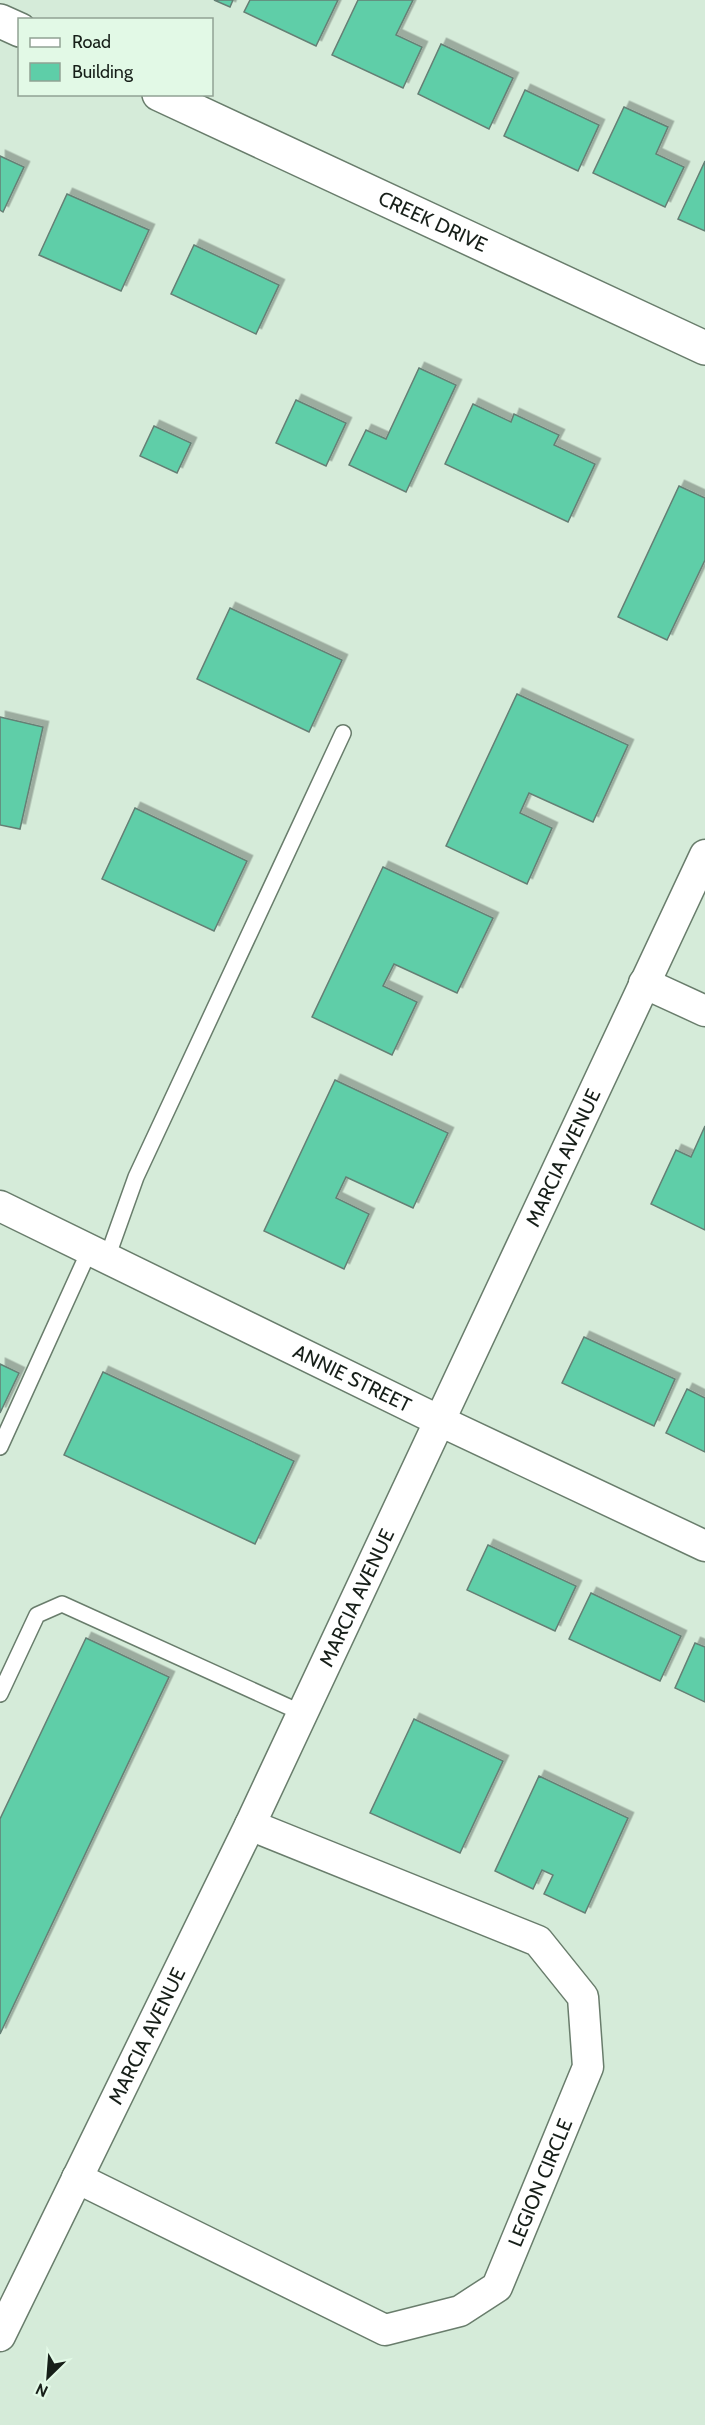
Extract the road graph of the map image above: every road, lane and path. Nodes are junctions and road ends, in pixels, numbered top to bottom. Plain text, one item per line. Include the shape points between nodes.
1 (0, 21) edge
2 (18, 29) edge
3 (163, 96) edge
4 (705, 348) edge
5 (343, 733) dead end
6 (705, 855) edge
7 (644, 983) junction
8 (705, 1011) edge
9 (0, 1206) edge
10 (98, 1254) junction
11 (440, 1421) junction
12 (0, 1447) edge
13 (705, 1546) edge
14 (0, 1694) edge
15 (302, 1713) junction
16 (250, 1825) junction
17 (77, 2178) junction
18 (0, 2336) edge

1 - 2 street
3 - 4 street, CREEK DRIVE
5 - 10 lane
6 - 7 street, MARCIA AVENUE
7 - 8 street
7 - 11 street, MARCIA AVENUE
9 - 10 street, ANNIE STREET
10 - 11 street, ANNIE STREET
10 - 12 lane
11 - 13 street, ANNIE STREET
11 - 15 street, MARCIA AVENUE
14 - 15 lane via 37,1615 62,1604
15 - 16 street, MARCIA AVENUE
16 - 17 street, MARCIA AVENUE
16 - 17 street, LEGION CIRCLE via 538,1941 583,1997 588,2067 497,2287 460,2311 385,2330
17 - 18 street, MARCIA AVENUE

